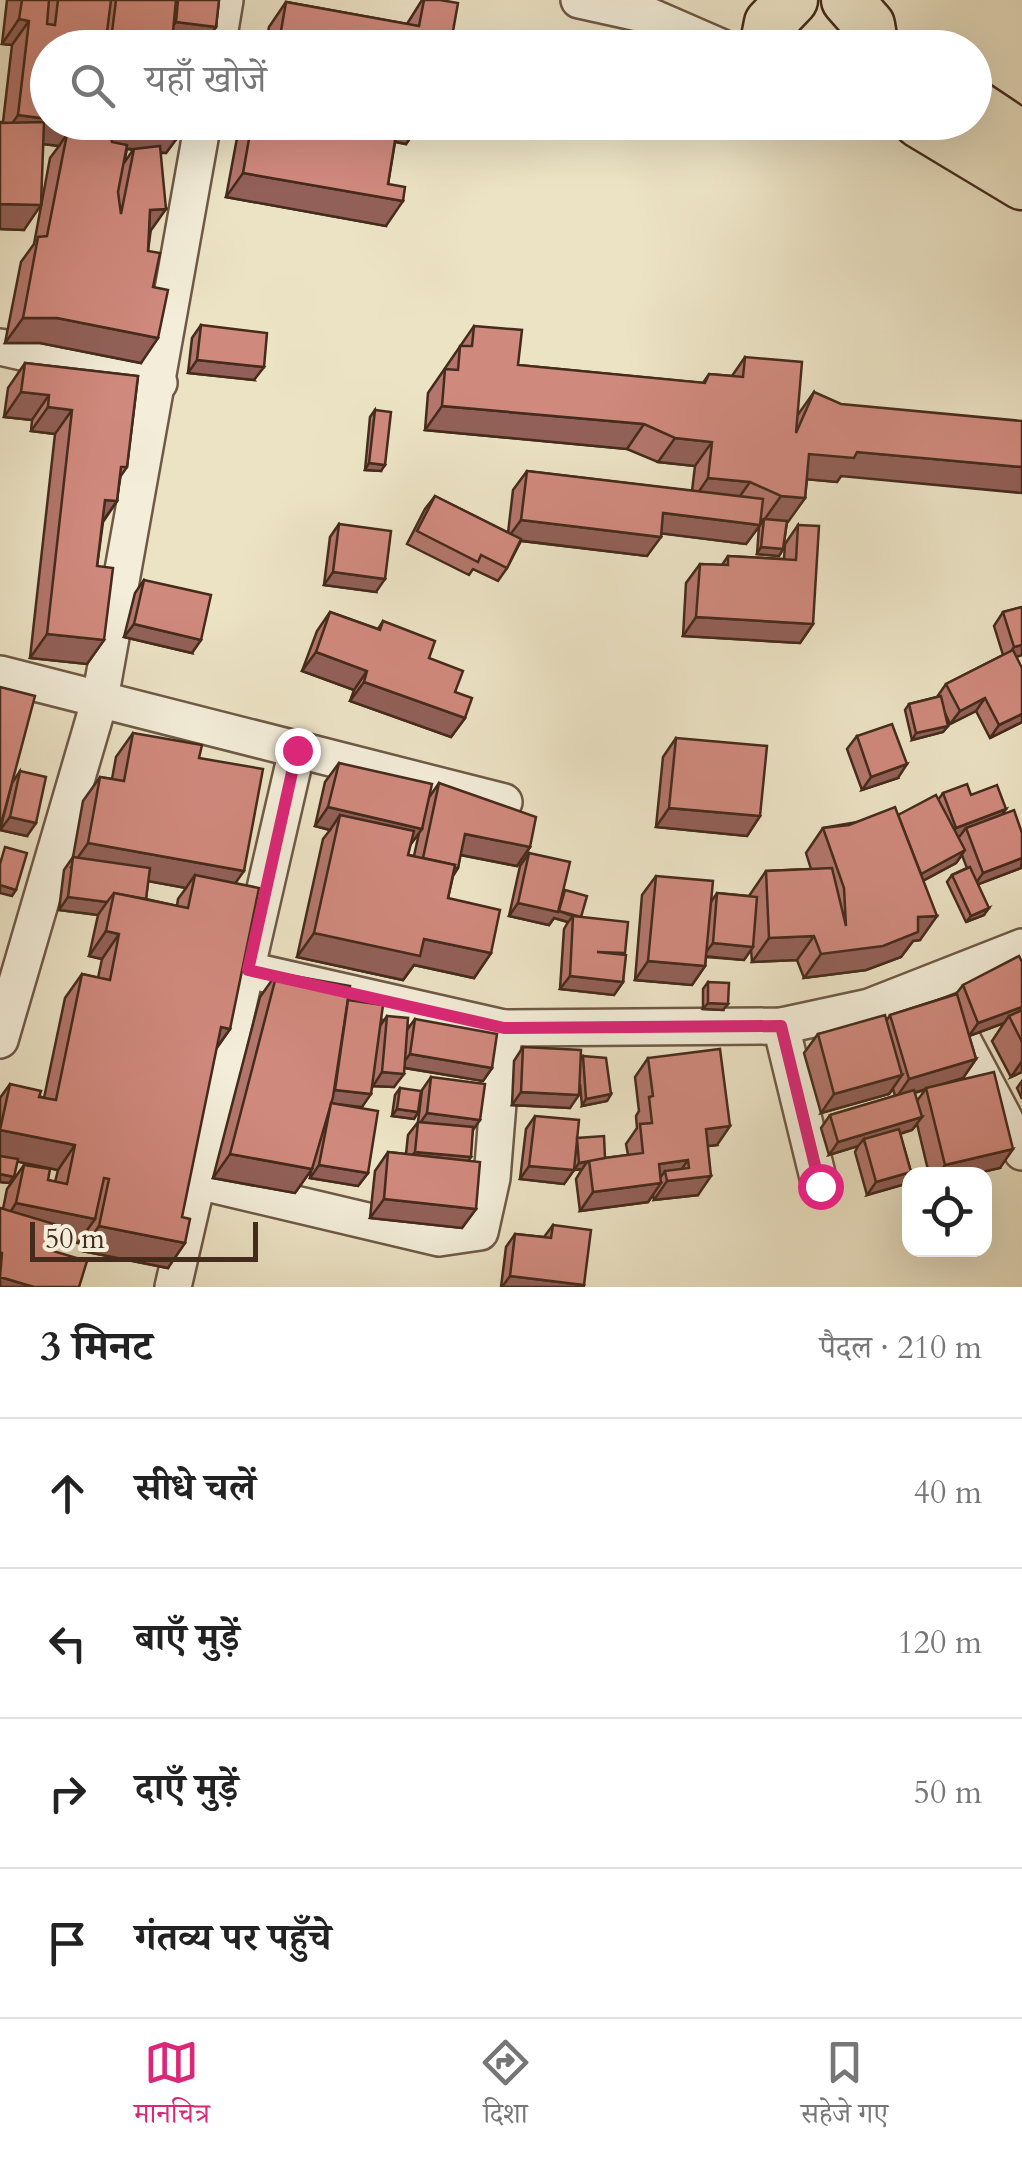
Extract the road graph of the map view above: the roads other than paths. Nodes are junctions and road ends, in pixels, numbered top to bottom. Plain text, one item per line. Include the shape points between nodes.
1 (226, 0) edge
2 (579, 0) edge
3 (220, 30) edge
4 (681, 30) edge
5 (992, 116) edge
6 (1022, 137) edge
7 (201, 140) edge
8 (948, 140) edge
9 (1022, 184) edge
10 (0, 346) edge
11 (159, 383) junction
12 (0, 674) edge
13 (100, 698) junction
14 (297, 750) junction
15 (504, 802) edge
16 (1022, 948) edge
17 (248, 970) junction
18 (933, 984) junction
19 (781, 1026) junction
20 (504, 1028) junction
21 (0, 1040) edge
22 (1022, 1152) edge
23 (198, 1180) junction
24 (820, 1186) dead end
25 (173, 1287) edge

1 - 3 street
2 - 4 street
5 - 6 highway
7 - 11 street
8 - 9 highway
10 - 11 street
11 - 13 street
12 - 13 street
13 - 14 street
13 - 21 street
14 - 15 street
14 - 17 street
16 - 18 street
17 - 20 street
17 - 23 street
18 - 19 street via 869,1007
18 - 22 street
19 - 20 street
19 - 24 street
20 - 23 street via 492,1178 480,1232 439,1238
23 - 25 street

